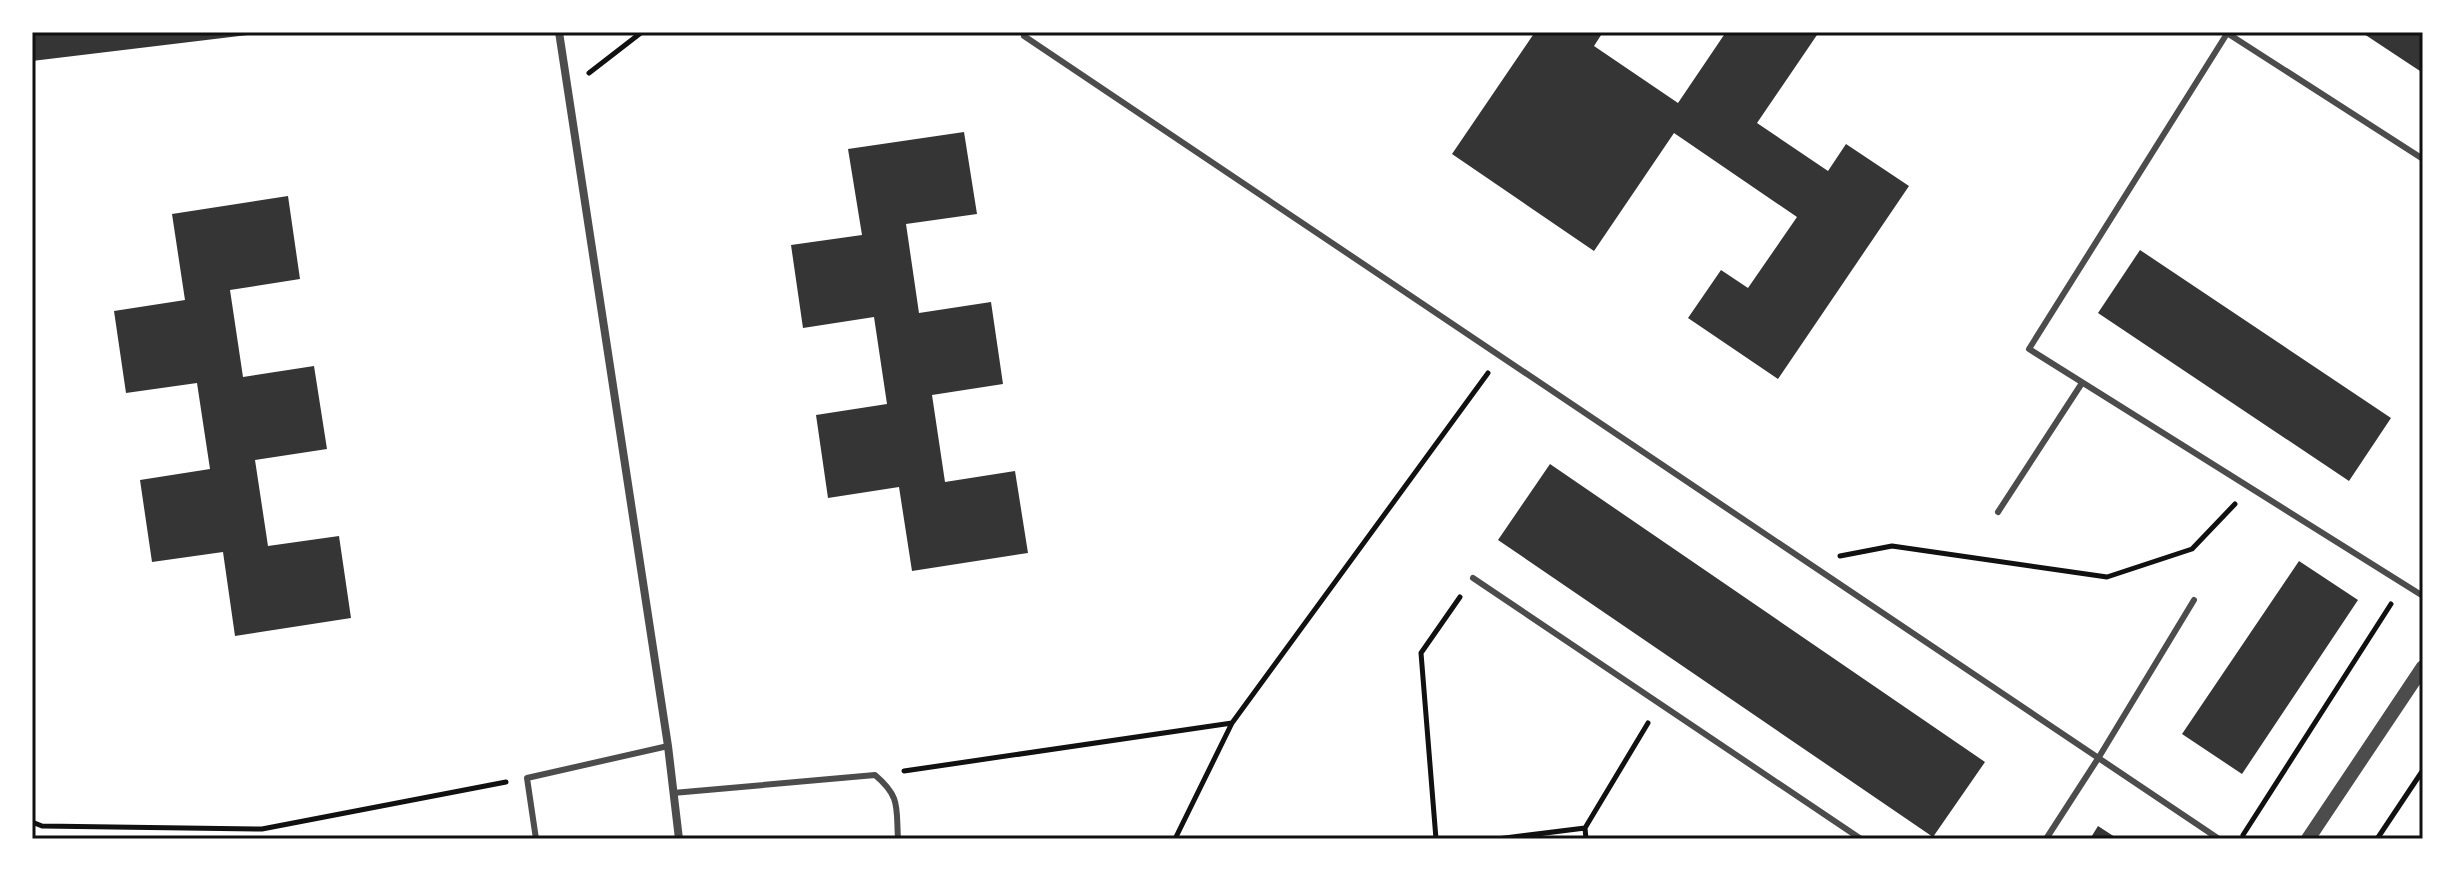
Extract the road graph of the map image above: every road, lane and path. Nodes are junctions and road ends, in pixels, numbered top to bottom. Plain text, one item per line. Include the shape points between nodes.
1 (559, 32) edge
2 (642, 32) edge
3 (2227, 33) edge
4 (1024, 36) dead end
5 (568, 90) junction
6 (2423, 159) edge
7 (1501, 356) junction
8 (2082, 383) junction
9 (2251, 488) junction
10 (1998, 512) dead end
11 (1808, 562) junction
12 (1473, 578) joint
13 (2404, 584) junction
14 (2423, 596) edge
15 (2194, 600) dead end
16 (2423, 667) edge
17 (1660, 703) junction
18 (1232, 723) junction
19 (668, 746) junction
20 (2099, 757) junction
21 (2423, 770) edge
22 (875, 775) junction
23 (527, 778) junction
24 (673, 793) junction
25 (32, 822) edge
26 (42, 826) junction
27 (1585, 828) junction
28 (32, 829) edge
29 (536, 839) edge
30 (679, 839) edge
31 (898, 839) edge
32 (1175, 839) edge
33 (1436, 839) edge
34 (1497, 839) edge
35 (1586, 839) edge
36 (1861, 839) edge
37 (2046, 839) edge
38 (2219, 839) edge
39 (2240, 839) edge
40 (2308, 839) edge
41 (2377, 839) edge

1 - 5 street
2 - 5 path
3 - 6 lane
3 - 8 lane via 2029,349
4 - 7 lane
5 - 19 street
7 - 11 lane
7 - 18 path
8 - 9 lane
8 - 10 lane
9 - 11 path via 2192,549 2107,577 1892,546
9 - 13 lane
11 - 20 lane
12 - 17 lane
12 - 33 path via 1421,653
13 - 14 lane
13 - 39 path
15 - 20 lane
16 - 40 street
17 - 27 path
17 - 36 lane
18 - 22 path
18 - 32 path
19 - 23 lane
19 - 24 street
20 - 37 lane
20 - 38 lane
21 - 41 path
22 - 24 lane
22 - 31 lane via 891,789
23 - 26 path via 262,829
23 - 29 lane
24 - 30 street
25 - 26 path
26 - 28 path
27 - 34 path
27 - 35 path

